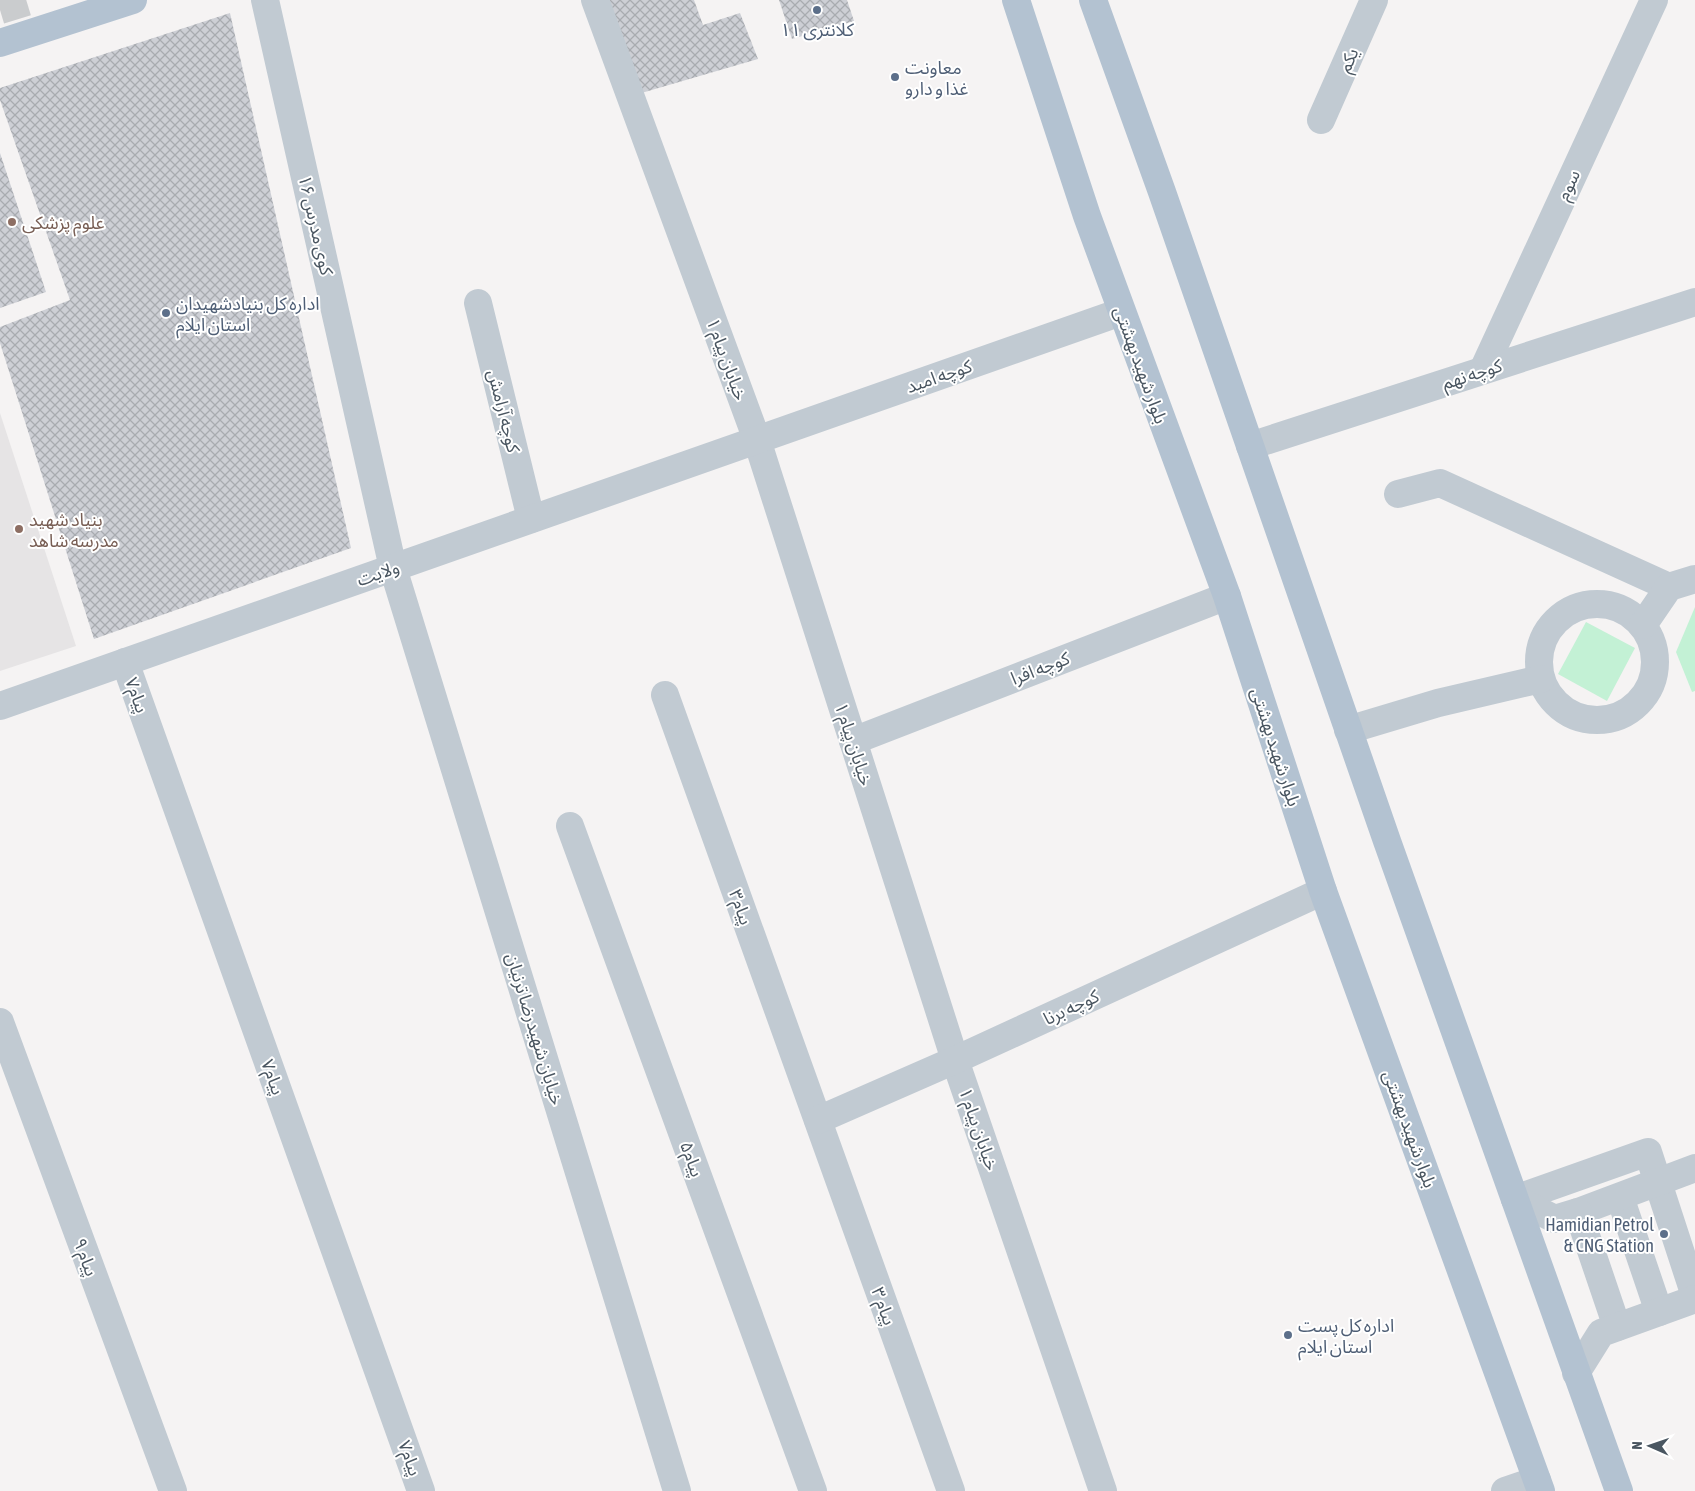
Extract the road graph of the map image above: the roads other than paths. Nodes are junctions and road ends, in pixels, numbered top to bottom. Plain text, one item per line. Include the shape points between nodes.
1 (133, 0) edge
2 (265, 0) edge
3 (595, 0) edge
4 (1016, 0) edge
5 (1093, 0) edge
6 (1374, 0) edge
7 (1654, 0) edge
8 (0, 44) edge
9 (1321, 120) dead end
10 (1695, 302) edge
11 (478, 303) dead end
12 (1122, 312) junction
13 (1483, 370) junction
14 (757, 440) junction
15 (1250, 446) junction
16 (1398, 494) dead end
17 (531, 519) junction
18 (393, 568) junction
19 (1695, 579) edge
20 (1669, 587) junction
21 (1227, 596) junction
22 (1643, 625) junction
23 (125, 662) junction
24 (1541, 679) junction
25 (665, 695) dead end
26 (0, 706) edge
27 (1348, 730) junction
28 (853, 741) junction
29 (570, 826) dead end
30 (1323, 891) junction
31 (0, 1022) edge
32 (955, 1060) junction
33 (818, 1120) junction
34 (1695, 1168) edge
35 (1659, 1182) junction
36 (1620, 1197) junction
37 (1515, 1200) junction
38 (1578, 1212) junction
39 (1695, 1298) edge
40 (1659, 1312) junction
41 (1617, 1327) junction
42 (1576, 1373) junction
43 (1539, 1486) edge
44 (173, 1491) edge
45 (421, 1491) edge
46 (677, 1491) edge
47 (814, 1491) edge
48 (950, 1491) edge
49 (1103, 1491) edge
50 (1505, 1491) edge
51 (1619, 1491) edge

1 - 8 main road
2 - 18 street, کوی مدرس ۱۶
3 - 14 street, خیابان پیام ۱
4 - 12 main road, بلوار شهید بهشتی
5 - 15 main road
6 - 9 street, یکم
7 - 13 street, سوم
10 - 13 street, کوچه نهم
11 - 17 street, کوچه آرامش
12 - 14 street, کوچه امید
12 - 21 main road, بلوار شهید بهشتی
13 - 15 street, کوچه نهم
14 - 17 street, ولایت
14 - 28 street, خیابان پیام ۱
15 - 27 main road
16 - 20 street via 1440,483
17 - 18 street, ولایت
18 - 23 street, ولایت
18 - 46 street, خیابان شهیدرضا ترنیان
19 - 20 street
20 - 22 street
21 - 28 street, کوچه افرا
21 - 30 main road, بلوار شهید بهشتی
22 - 24 street via 1627,612 1609,604 1589,604 1570,610 1553,623 1543,639 1538,659
22 - 24 street via 1652,642 1656,662 1653,680 1644,697 1631,710 1614,718 1596,721 1578,718 1549,696
23 - 26 street, ولایت
23 - 45 street, پیام۷
24 - 27 street via 1438,703
25 - 33 street, پیام۳
27 - 37 main road
28 - 32 street, خیابان پیام ۱
29 - 47 street, پیام۵
30 - 32 street, کوچه برنا
30 - 43 main road, بلوار شهید بهشتی
31 - 44 street, پیام ۹
32 - 33 street, کوچه برنا
32 - 49 street, خیابان پیام ۱
33 - 48 street, پیام ۳
34 - 35 street
35 - 36 street
35 - 37 street via 1648,1152
35 - 39 street
36 - 38 street
36 - 40 street
37 - 38 street via 1555,1219
37 - 42 main road
38 - 41 street
39 - 40 street
40 - 41 street
41 - 42 street via 1601,1333
42 - 51 main road
43 - 50 street

